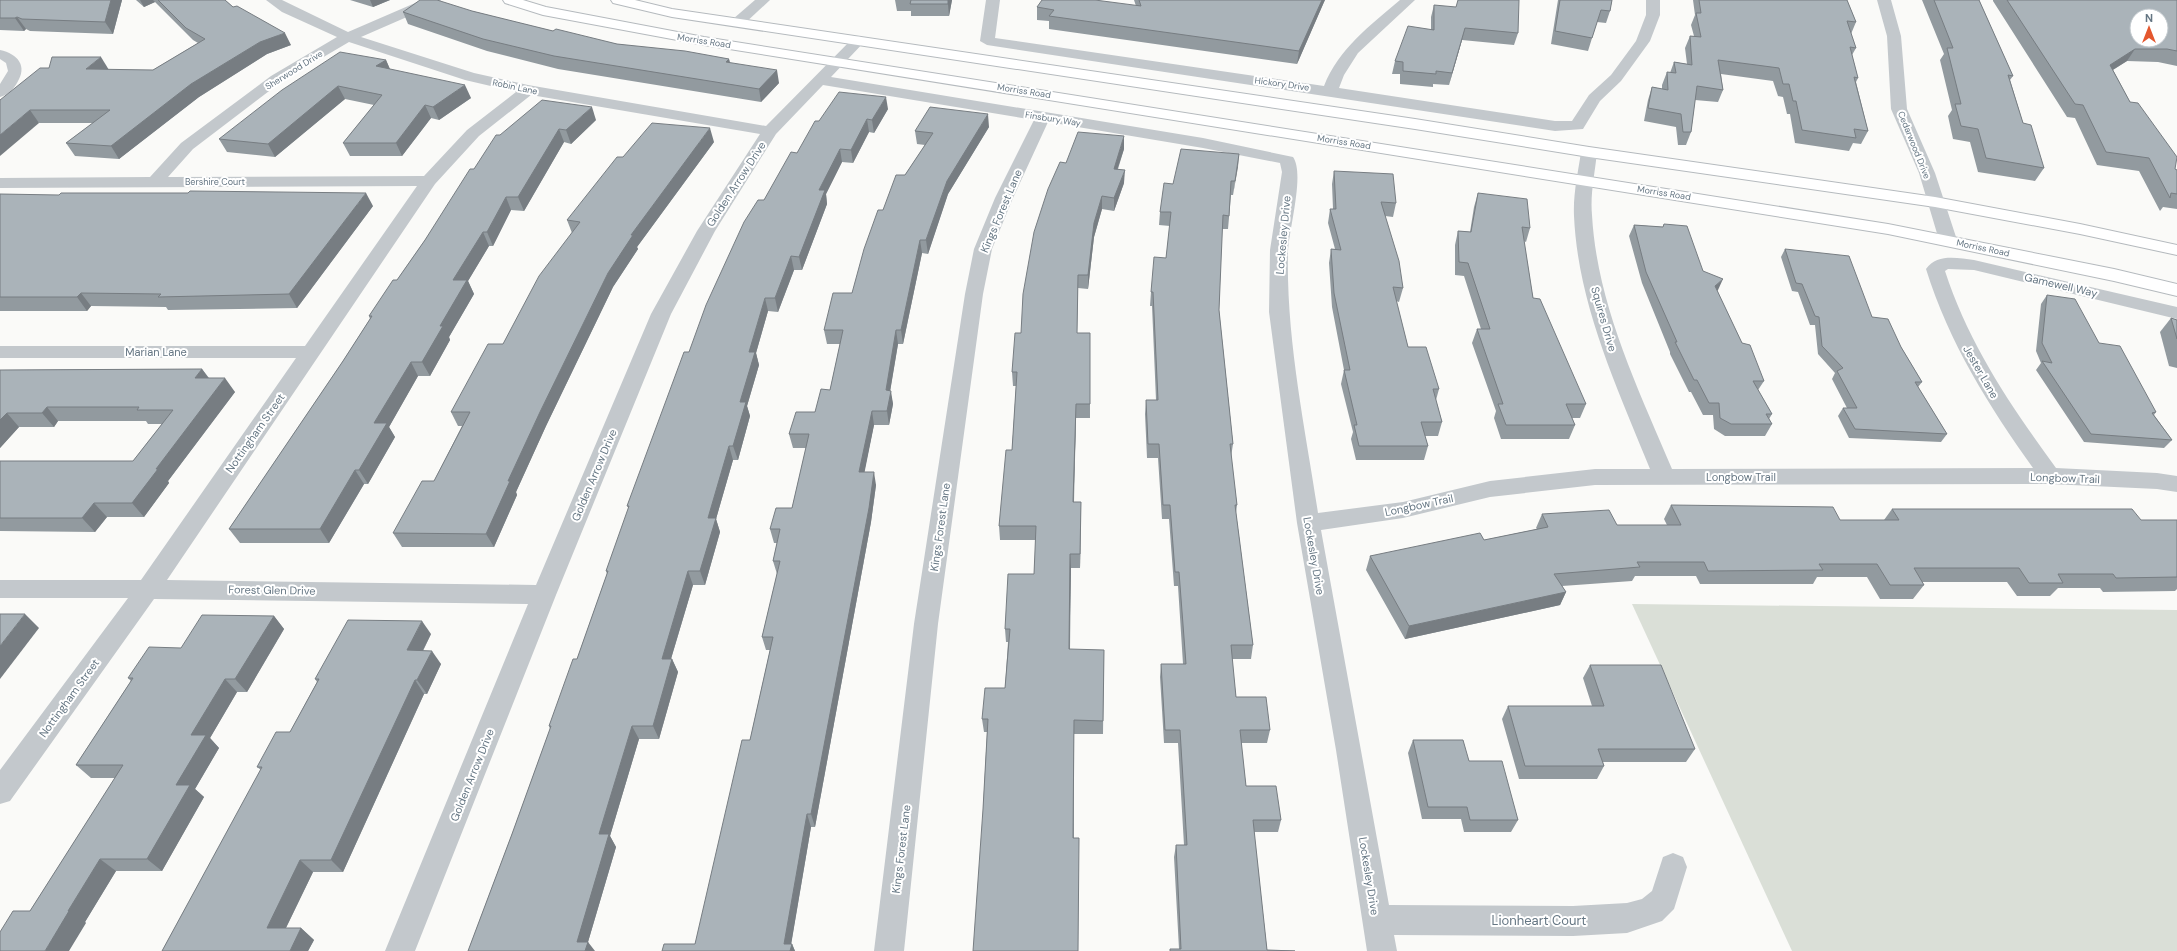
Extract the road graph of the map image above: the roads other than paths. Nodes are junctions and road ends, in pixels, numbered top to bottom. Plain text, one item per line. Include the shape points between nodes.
1 (273, 0) edge
2 (434, 0) edge
3 (510, 0) edge
4 (618, 0) edge
5 (763, 0) edge
6 (993, 0) edge
7 (1384, 0) edge
8 (1653, 0) edge
9 (1884, 0) edge
10 (1405, 3) edge
11 (738, 22) junction
12 (348, 37) junction
13 (859, 40) junction
14 (0, 54) edge
15 (837, 61) junction
16 (820, 80) junction
17 (528, 90) junction
18 (1330, 91) junction
19 (0, 92) edge
20 (1043, 117) junction
21 (770, 131) junction
22 (1589, 152) junction
23 (1286, 160) joint
24 (429, 181) junction
25 (1587, 181) junction
26 (0, 183) edge
27 (154, 183) junction
28 (1935, 202) junction
29 (1948, 240) junction
30 (2177, 250) edge
31 (1944, 263) joint
32 (2177, 290) edge
33 (2177, 313) edge
34 (0, 352) edge
35 (312, 352) junction
36 (2050, 476) junction
37 (1664, 477) junction
38 (2177, 484) edge
39 (1308, 523) junction
40 (0, 589) edge
41 (148, 589) junction
42 (544, 595) junction
43 (0, 792) edge
44 (1673, 867) dead end
45 (1376, 920) junction
46 (400, 951) edge
47 (889, 951) edge
48 (1382, 951) edge

1 - 12 street, Robin Lane
2 - 12 street, Sherwood Drive
3 - 15 main road, Morriss Road via 543,11 620,27
4 - 11 main road via 672,13
5 - 11 street
6 - 18 street, Hickory Drive via 987,41
7 - 10 street
8 - 18 street, Hickory Drive via 1653,15 1643,41 1616,78 1594,98 1577,126 1555,126
9 - 28 street, Cedarwood Drive via 1894,36 1899,110 1927,174
10 - 18 street via 1355,45 1342,64
11 - 13 main road
12 - 17 street, Robin Lane via 470,77
12 - 27 street, Sherwood Drive via 276,79 187,146
13 - 15 street, Golden Arrow Drive
13 - 22 main road
14 - 19 street via 10,57 15,63 15,74 10,85
15 - 16 street, Golden Arrow Drive
15 - 25 main road, Morriss Road
16 - 20 street, Finsbury Way
16 - 21 street, Golden Arrow Drive
17 - 21 street, Robin Lane
17 - 24 street, Nottingham Street via 473,134
20 - 23 street, Finsbury Way via 1203,143
20 - 47 street, Kings Forest Lane via 983,249 974,294 926,624
21 - 42 street, Golden Arrow Drive via 706,232 661,314
22 - 25 street, Squires Drive
22 - 28 main road
23 - 39 street, Lockesley Drive via 1290,172 1279,250 1279,312
24 - 27 street, Bershire Court
24 - 35 street, Nottingham Street
25 - 29 main road, Morriss Road
25 - 37 street, Squires Drive via 1584,222 1588,263 1601,317 1618,367
26 - 27 street, Bershire Court
28 - 29 street, Cedarwood Drive
28 - 30 main road
29 - 32 main road, Morriss Road
31 - 33 street, Gamewell Way via 1981,266
31 - 36 street, Jester Lane via 1935,269 1944,300 1967,349 1999,404
34 - 35 street, Marian Lane
35 - 41 street, Nottingham Street
36 - 37 street, Longbow Trail
36 - 38 street, Longbow Trail
37 - 39 street, Longbow Trail via 1595,477 1490,488 1403,510
39 - 45 street, Lockesley Drive via 1349,750
40 - 41 street, Forest Glen Drive
41 - 42 street, Forest Glen Drive
41 - 43 street, Nottingham Street
42 - 46 street, Golden Arrow Drive
44 - 45 street, Lionheart Court via 1664,900 1650,911 1627,918 1573,921
45 - 48 street, Lockesley Drive

